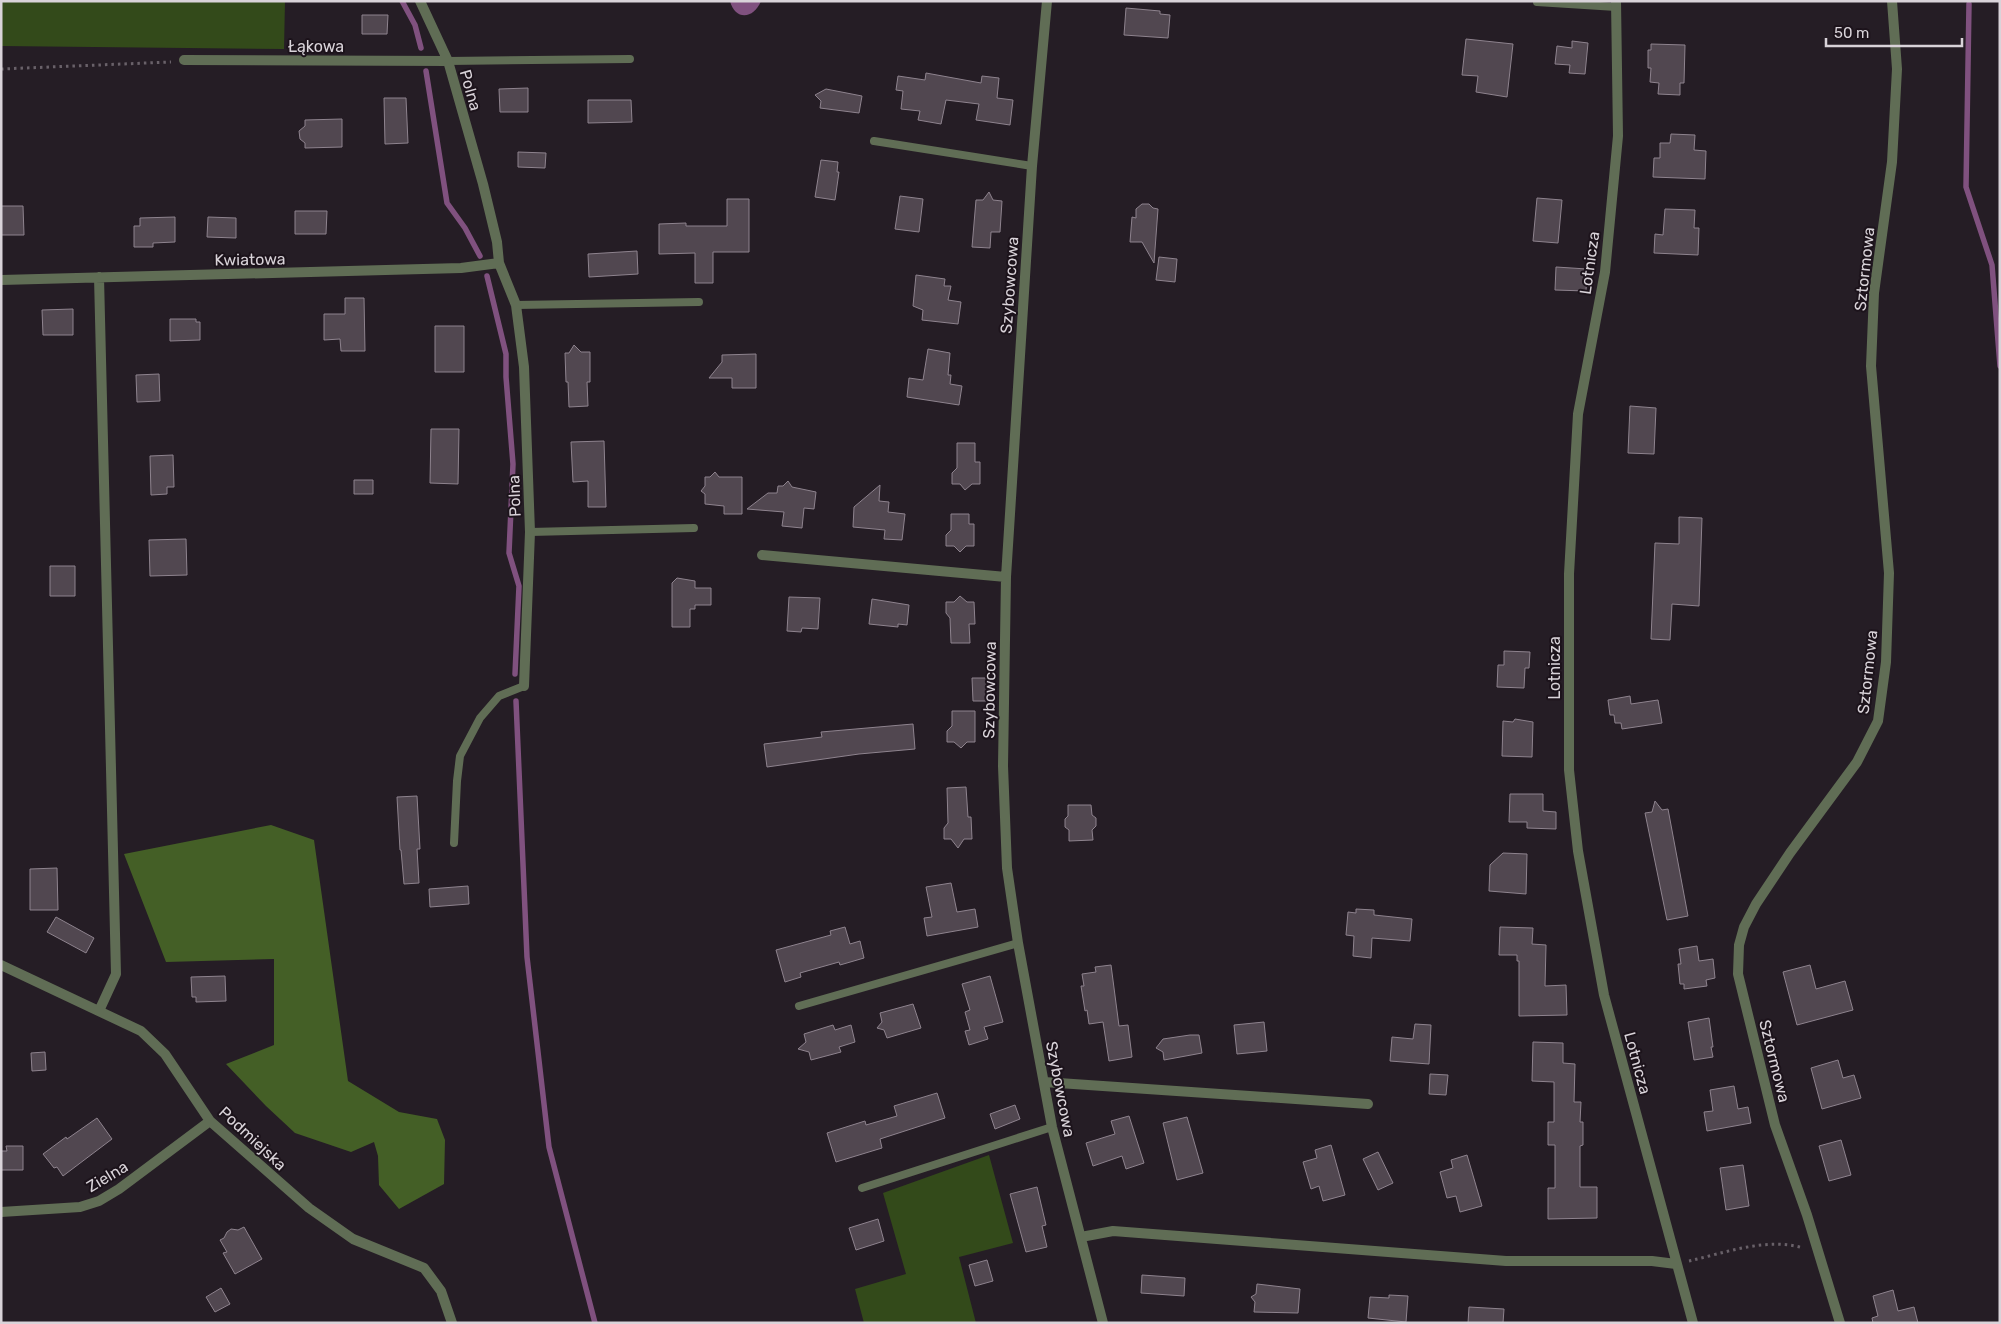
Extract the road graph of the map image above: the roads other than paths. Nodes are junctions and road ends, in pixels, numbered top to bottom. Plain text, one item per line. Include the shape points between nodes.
1 (420, 1) edge
2 (1047, 1) edge
3 (1892, 1) edge
4 (1537, 2) edge
5 (1616, 4) edge
6 (630, 59) dead end
7 (184, 60) road end
8 (448, 62) junction
9 (874, 141) dead end
10 (1032, 166) junction
11 (499, 263) junction
12 (99, 278) junction
13 (1, 280) edge
14 (699, 302) dead end
15 (516, 305) junction
16 (694, 528) dead end
17 (530, 532) junction
18 (762, 555) dead end
19 (1006, 577) junction
20 (524, 686) joint
21 (454, 843) dead end
22 (1018, 943) junction
23 (1, 965) edge
24 (799, 1006) dead end
25 (99, 1011) junction
26 (1044, 1082) junction
27 (1368, 1104) dead end
28 (210, 1120) junction
29 (1052, 1127) junction
30 (862, 1188) dead end
31 (1, 1212) edge
32 (1081, 1237) junction
33 (1676, 1264) junction
34 (452, 1323) edge
35 (1103, 1323) edge
36 (1693, 1323) edge
37 (1840, 1323) edge

1 - 8 street, Polna
2 - 10 street, Szybowcowa
3 - 37 street, Sztormowa via 1897,69 1892,162 1874,293 1871,366 1889,573 1886,662 1878,721 1857,762 1756,904 1744,928 1738,958 1738,974 1775,1125
4 - 5 lane
5 - 33 street, Lotnicza via 1618,136 1605,272 1578,414 1569,574 1569,770 1578,851 1604,995
6 - 8 lane
7 - 8 street, Łąkowa
8 - 11 street, Polna via 483,184
9 - 10 lane
10 - 19 street, Szybowcowa
11 - 12 street, Kwiatowa via 461,268
11 - 15 street, Polna
12 - 13 street, Kwiatowa
12 - 25 street via 116,974
14 - 15 lane
15 - 17 street, Polna via 524,367
16 - 17 lane
17 - 20 street, Polna
18 - 19 street
19 - 22 street, Szybowcowa via 1003,766 1007,868
20 - 21 lane via 499,696 480,718 460,756
22 - 24 lane
22 - 26 street, Szybowcowa
23 - 25 street, Podmiejska
25 - 28 street, Podmiejska via 141,1031 165,1054
26 - 27 street
26 - 29 street, Szybowcowa
28 - 31 street, Zielna via 99,1201 80,1207
28 - 34 street, Podmiejska via 309,1208 353,1239 424,1268 441,1291
29 - 30 lane
29 - 32 street, Szybowcowa
32 - 33 street via 1113,1231 1506,1261 1652,1261
32 - 35 street, Szybowcowa
33 - 36 street, Lotnicza

